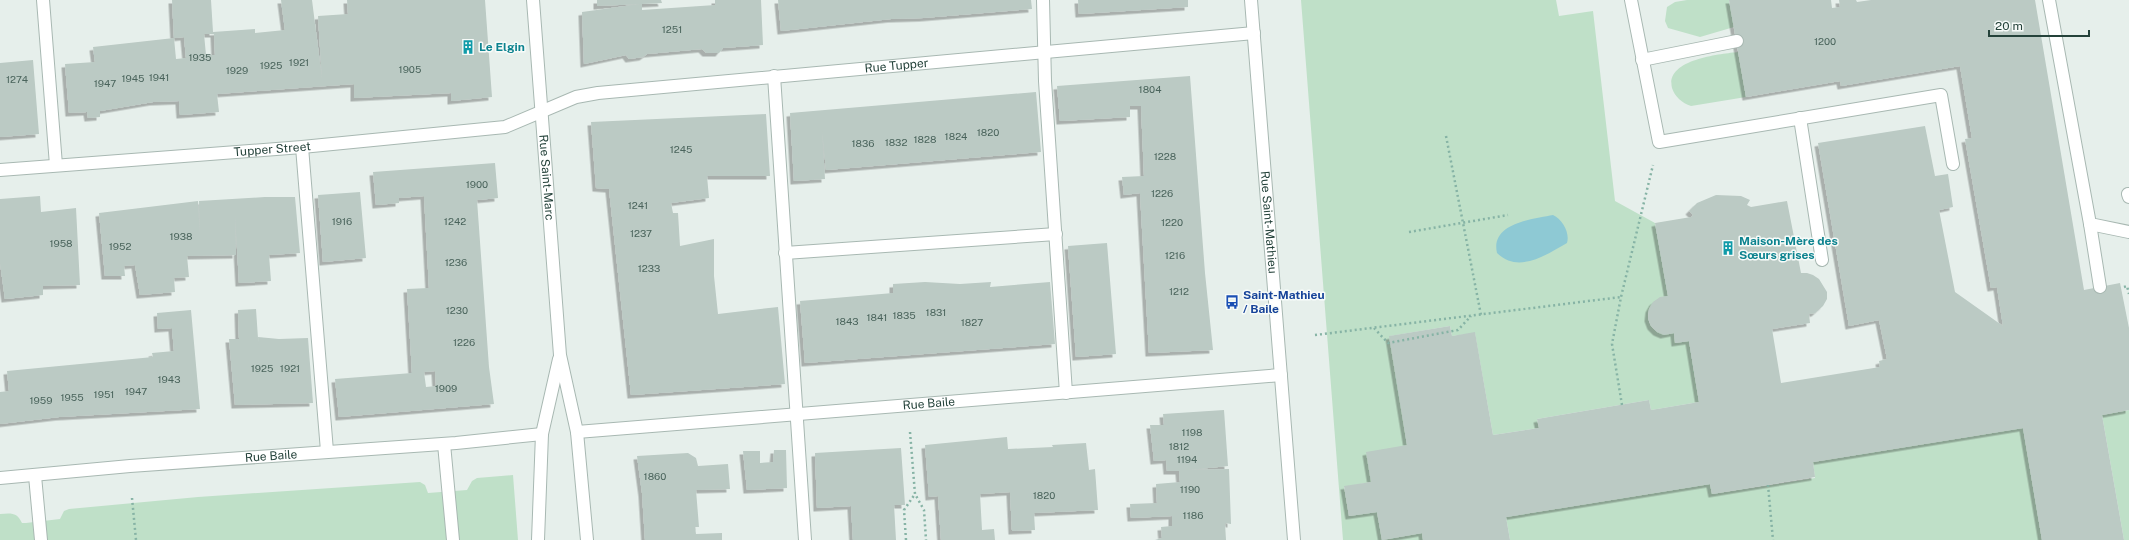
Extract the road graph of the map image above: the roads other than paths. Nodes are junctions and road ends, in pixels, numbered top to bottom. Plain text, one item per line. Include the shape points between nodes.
1 (43, 0) edge
2 (533, 0) edge
3 (1043, 0) edge
4 (1251, 0) edge
5 (1631, 0) edge
6 (2049, 0) edge
7 (1254, 33) junction
8 (1737, 42) dead end
9 (1045, 52) junction
10 (1642, 60) junction
11 (774, 76) junction
12 (541, 110) junction
13 (1800, 118) junction
14 (302, 147) junction
15 (1954, 164) dead end
16 (56, 165) junction
17 (0, 170) edge
18 (2090, 224) junction
19 (2129, 232) edge
20 (1056, 234) junction
21 (785, 253) junction
22 (1822, 260) dead end
23 (2100, 287) dead end
24 (560, 355) junction
25 (1280, 375) junction
26 (1066, 393) junction
27 (796, 414) junction
28 (577, 432) junction
29 (542, 434) junction
30 (444, 444) junction
31 (327, 451) junction
32 (35, 476) junction
33 (0, 478) edge
34 (41, 540) edge
35 (452, 540) edge
36 (538, 540) edge
37 (586, 540) edge
38 (805, 540) edge
39 (1294, 540) edge

1 - 16 street
2 - 12 street, Rue Saint-Marc
3 - 9 street
4 - 7 street, Rue Saint-Mathieu
5 - 10 street
6 - 18 street
7 - 9 street, Rue Tupper
7 - 25 street, Rue Saint-Mathieu
8 - 10 street
9 - 11 street, Rue Tupper
9 - 20 street
10 - 13 street via 1659,142
11 - 12 street, Rue Tupper via 587,94
11 - 21 street
12 - 14 street, Tupper Street via 505,127
12 - 24 street, Rue Saint-Marc
13 - 15 street via 1941,95
13 - 22 street
14 - 16 street, Tupper Street
14 - 31 street
16 - 17 street, Tupper Street
18 - 19 street
18 - 23 street
20 - 21 street
20 - 26 street
21 - 27 street
24 - 28 street, Rue Saint-Marc
24 - 29 street, Rue Saint-Marc
25 - 26 street, Rue Baile
25 - 39 street, Rue Saint-Mathieu
26 - 27 street, Rue Baile
27 - 28 street, Rue Baile
27 - 38 street
28 - 37 street, Rue Saint-Marc
29 - 30 street, Rue Baile
29 - 36 street, Rue Saint-Marc
30 - 31 street, Rue Baile
30 - 35 street
31 - 32 street, Rue Baile
32 - 33 street, Rue Baile
32 - 34 street

